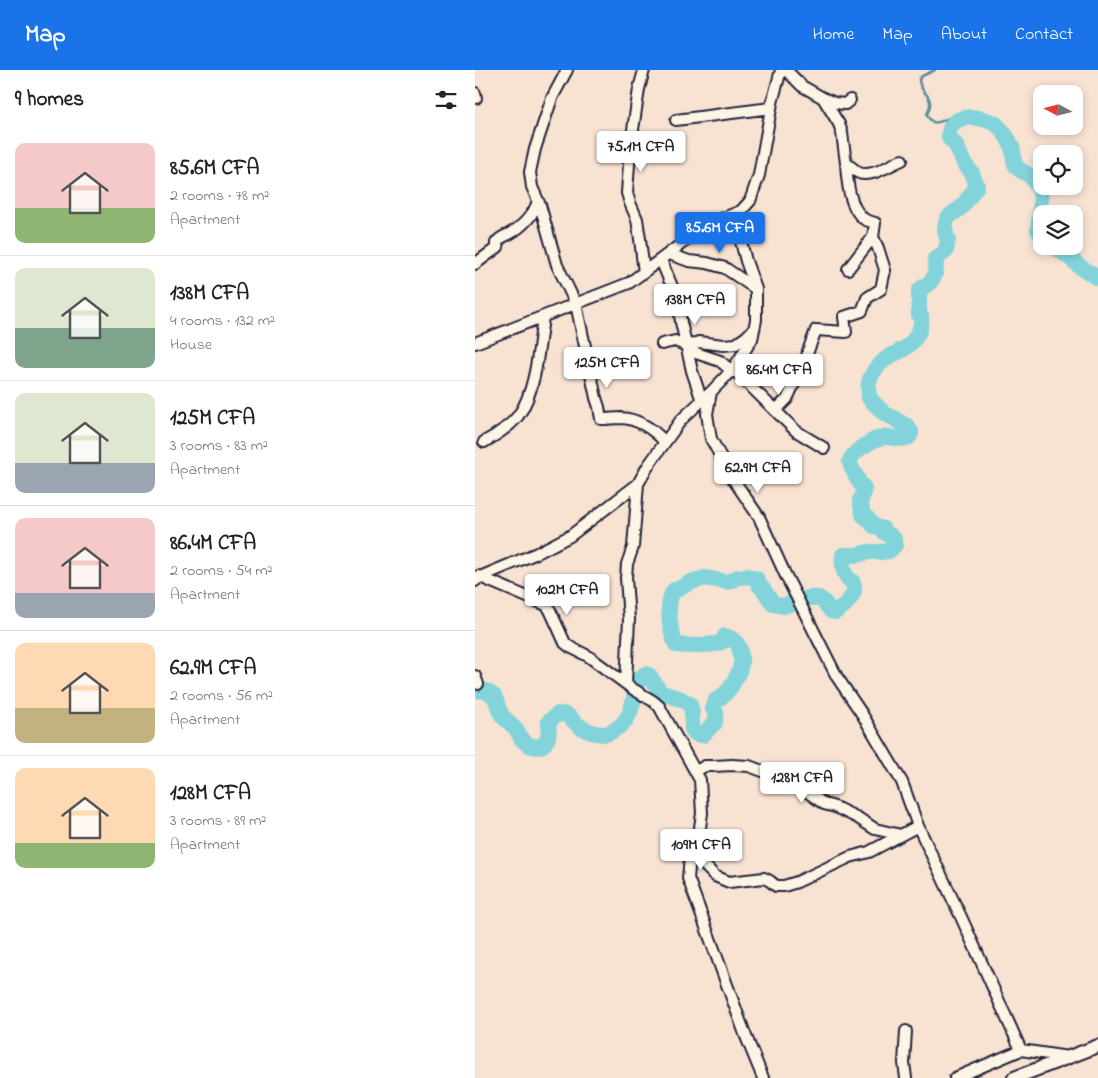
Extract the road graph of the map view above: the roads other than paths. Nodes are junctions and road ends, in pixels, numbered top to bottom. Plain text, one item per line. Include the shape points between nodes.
1 (644, 70) edge
2 (781, 70) edge
3 (788, 70) edge
4 (568, 71) edge
5 (823, 98) junction
6 (850, 100) dead end
7 (771, 108) junction
8 (677, 120) dead end
9 (902, 160) dead end
10 (846, 163) junction
11 (538, 200) junction
12 (741, 211) junction
13 (873, 236) junction
14 (665, 257) junction
15 (475, 264) edge
16 (848, 270) dead end
17 (644, 273) junction
18 (756, 290) junction
19 (576, 304) junction
20 (543, 317) junction
21 (755, 328) junction
22 (475, 343) edge
23 (662, 344) dead end
24 (687, 346) junction
25 (733, 369) junction
26 (711, 392) junction
27 (702, 401) junction
28 (773, 407) junction
29 (484, 442) dead end
30 (665, 442) junction
31 (824, 448) dead end
32 (638, 484) junction
33 (477, 578) edge
34 (633, 688) junction
35 (696, 771) junction
36 (918, 826) junction
37 (901, 835) junction
38 (692, 853) junction
39 (906, 1031) dead end
40 (1098, 1046) edge
41 (1021, 1050) junction
42 (1069, 1057) junction
43 (1020, 1077) edge
44 (763, 1078) edge
45 (907, 1078) edge
46 (955, 1078) edge

1 - 17 street via 630,150 627,193 637,219
2 - 7 street
3 - 5 street via 803,86
4 - 11 street via 552,98 535,149 530,172
5 - 6 street via 845,104
5 - 10 street via 839,124
7 - 8 street
7 - 12 street via 759,175 750,201
9 - 10 street via 878,172 867,173 860,173
10 - 13 street via 853,206 875,224
11 - 15 street via 533,214 509,234 500,237 496,243 498,247
11 - 19 street via 557,265
12 - 14 street via 709,224
12 - 18 street via 739,234
13 - 16 street
13 - 28 street via 885,270 881,290 867,298 861,311 845,317 845,332 816,330 807,358 797,372 787,399 778,408
14 - 17 street
14 - 18 street via 725,268
14 - 24 street
17 - 19 street via 629,283
18 - 21 street
19 - 20 street
19 - 30 street via 601,419 637,421 655,431
20 - 22 street
20 - 29 street via 538,360 525,403 518,416 503,431
21 - 24 street via 736,344 699,342
21 - 25 street via 752,339
23 - 24 street via 675,341
24 - 25 street via 696,354 721,361
24 - 27 street
25 - 26 street
25 - 28 street
26 - 27 street
26 - 36 street via 707,414 711,438 759,517 837,677 902,782
27 - 30 street via 681,420
28 - 31 street via 796,431
30 - 32 street
32 - 33 street via 570,536
32 - 34 street via 633,547 625,578
33 - 34 street via 546,605 570,648 588,656
34 - 35 street via 659,706
35 - 37 street via 705,766 749,766 802,788 824,804 858,818 870,827
35 - 38 street via 700,780 702,813
36 - 37 street
36 - 41 street
37 - 38 street via 869,852 784,886 776,886 764,878 729,882 715,876
38 - 44 street via 688,878
39 - 45 street via 904,1063
40 - 42 main road
41 - 42 street
41 - 46 street
42 - 43 main road

